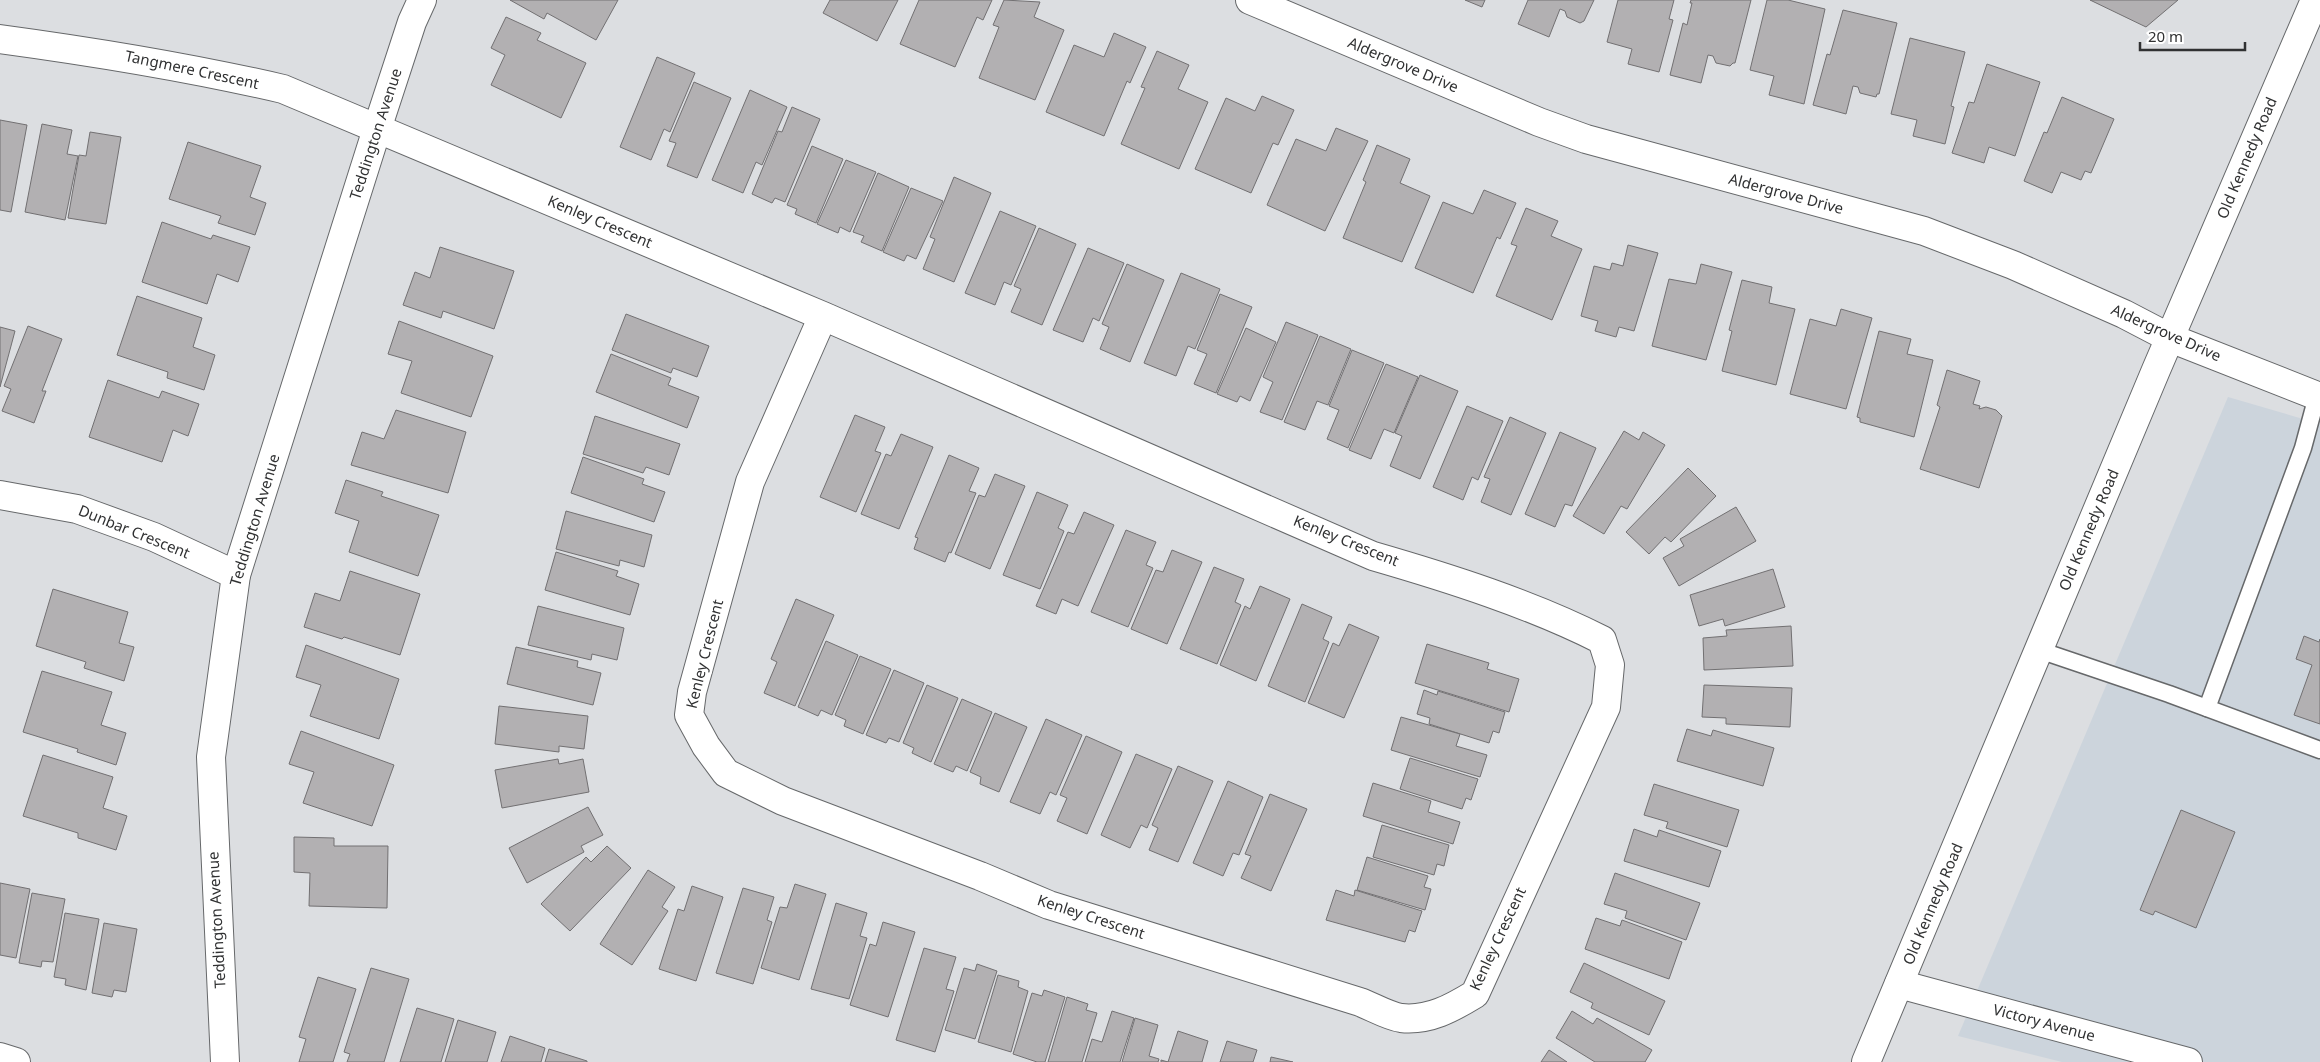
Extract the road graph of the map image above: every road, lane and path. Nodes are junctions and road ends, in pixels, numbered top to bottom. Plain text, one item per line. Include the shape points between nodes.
1 (422, 0) edge
2 (1250, 0) edge
3 (2315, 0) edge
4 (0, 39) edge
5 (377, 129) junction
6 (823, 316) junction
7 (2170, 338) junction
8 (2318, 396) edge
9 (0, 495) edge
10 (236, 575) junction
11 (2039, 650) junction
12 (2207, 708) junction
13 (2320, 750) edge
14 (1899, 984) junction
15 (0, 1057) edge
16 (16, 1062) edge
17 (225, 1062) edge
18 (1866, 1062) edge
19 (2188, 1062) edge

1 - 5 street, Teddington Avenue
2 - 7 street, Aldergrove Drive via 1586,139 1933,235 2013,265
3 - 7 street, Old Kennedy Road
4 - 5 street, Tangmere Crescent via 125,56 283,89
5 - 6 street, Kenley Crescent
5 - 10 street, Teddington Avenue
6 - 6 street, Kenley Crescent via 750,482 692,692 689,715 726,773 783,801 1049,905 1360,1002 1400,1018 1426,1017 1451,1009 1475,994 1606,707 1610,665 1602,640 1569,623 1373,556
7 - 8 street, Aldergrove Drive
7 - 11 street, Old Kennedy Road
8 - 12 lane via 2303,448
9 - 10 street, Dunbar Crescent via 78,508 154,537
10 - 17 street, Teddington Avenue via 211,757
11 - 12 lane
11 - 14 street, Old Kennedy Road
12 - 13 lane
14 - 18 street, Old Kennedy Road
14 - 19 street, Victory Avenue
15 - 16 street

